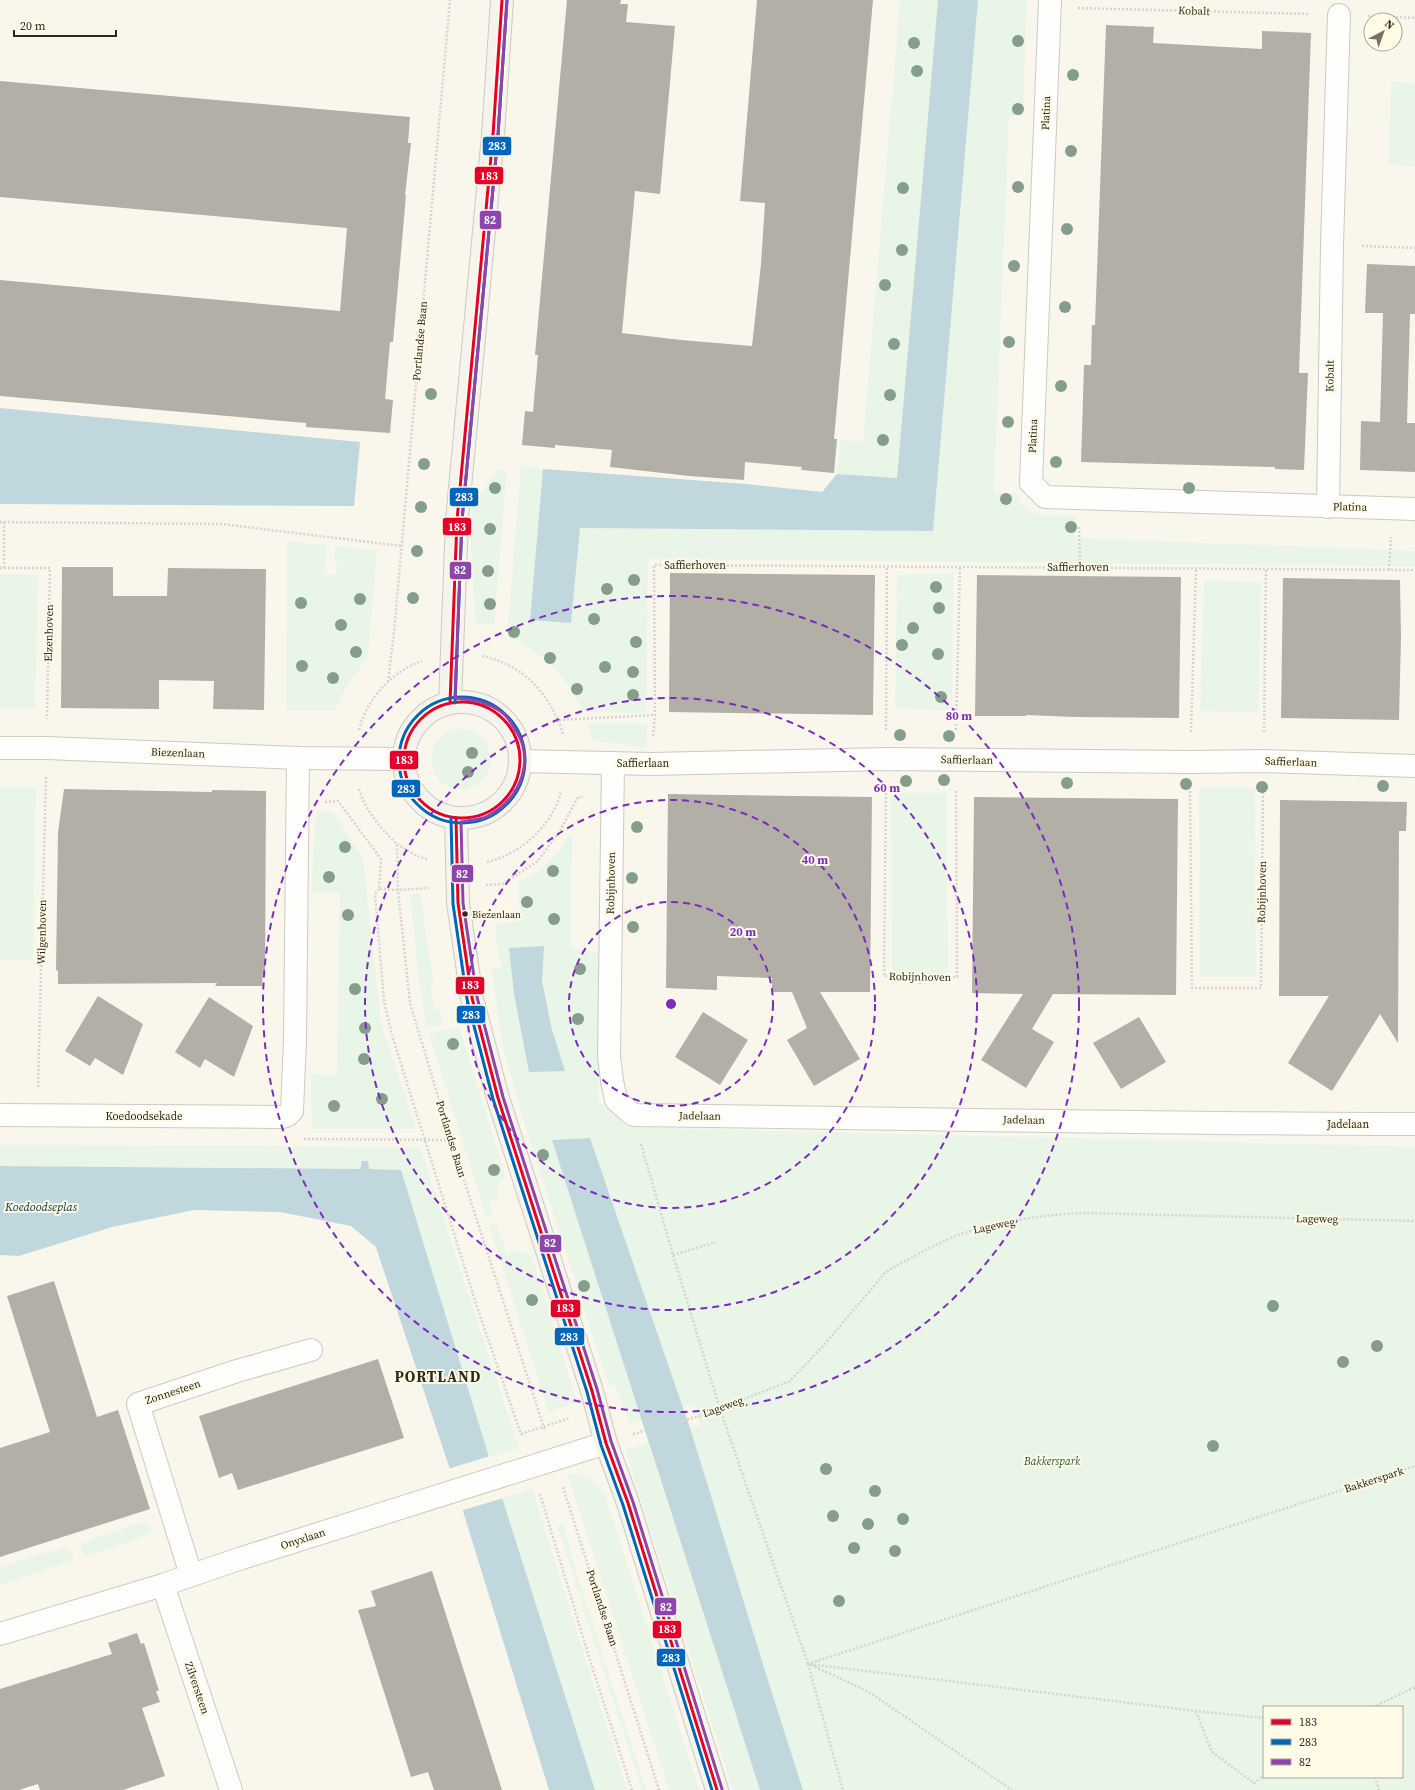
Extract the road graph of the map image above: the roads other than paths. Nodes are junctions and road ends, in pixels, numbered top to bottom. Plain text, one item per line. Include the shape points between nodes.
1 (502, 0) edge
2 (1050, 3) edge
3 (1339, 15) road end
4 (1328, 507) junction
5 (1415, 509) edge
6 (450, 703) junction
7 (0, 748) edge
8 (298, 758) junction
9 (404, 759) junction
10 (520, 762) junction
11 (613, 763) junction
12 (1415, 766) edge
13 (456, 818) junction
14 (0, 1115) edge
15 (633, 1115) joint
16 (1415, 1124) edge
17 (311, 1350) dead end
18 (606, 1443) junction
19 (192, 1575) junction
20 (163, 1585) junction
21 (0, 1634) edge
22 (231, 1790) edge
23 (717, 1790) edge

1 - 6 street via 493,135 457,520
2 - 4 street, Platina via 1031,483 1045,497
3 - 4 street, Kobalt
4 - 5 street, Platina
6 - 9 street via 428,712 412,729
6 - 10 street via 479,704 493,710 513,732
7 - 8 street, Biezenlaan
8 - 9 street, Biezenlaan
8 - 14 street, Koedoodsekade via 292,1111 282,1117
9 - 13 street via 405,773 418,799 442,815
10 - 11 street, Saffierlaan
10 - 13 street via 514,785 509,795 500,803 480,815
11 - 12 street, Saffierlaan via 886,759 1264,761
11 - 15 street, Robijnhoven via 609,1056 616,1100
13 - 18 street via 458,903 472,998 498,1098 598,1409
15 - 16 street, Jadelaan via 1227,1124
17 - 19 street, Zonnesteen via 237,1371 138,1404
18 - 19 street, Onyxlaan
18 - 23 street via 630,1510
19 - 20 street, Onyxlaan
20 - 21 street, Onyxlaan
20 - 22 street, Zilversteen

